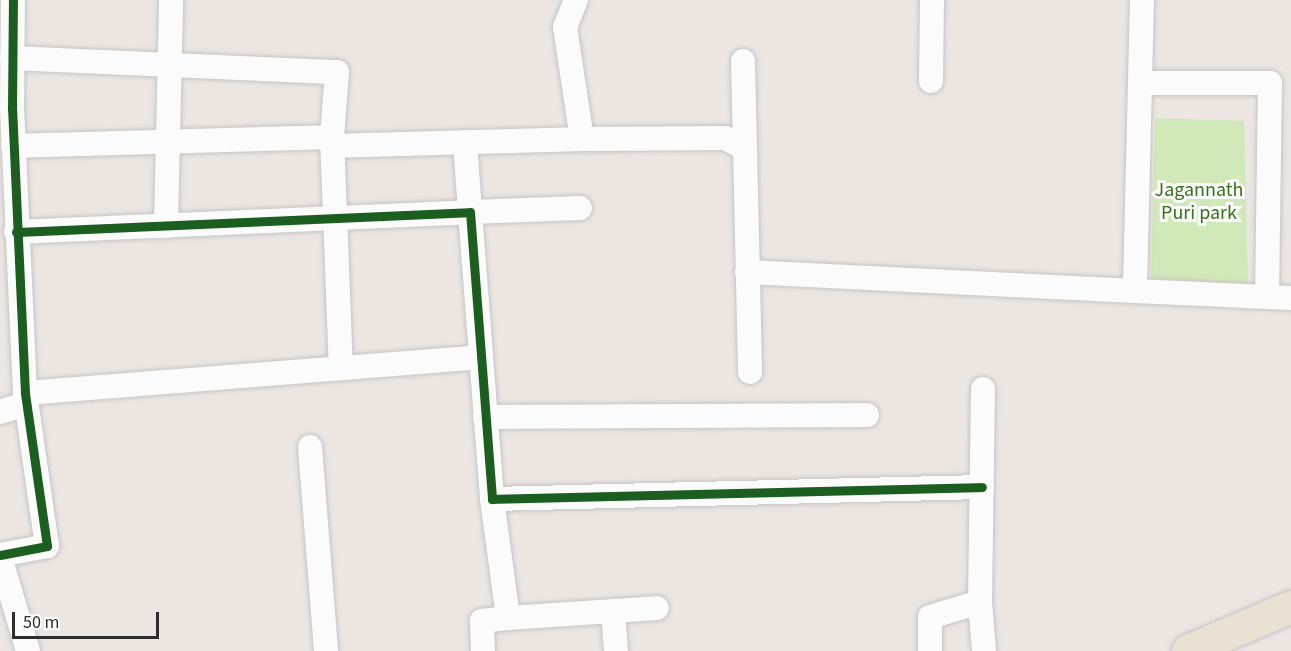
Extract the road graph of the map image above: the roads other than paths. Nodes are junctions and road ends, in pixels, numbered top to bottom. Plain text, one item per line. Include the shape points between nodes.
1 (171, 0) edge
2 (576, 0) edge
3 (932, 0) edge
4 (1142, 0) edge
5 (9, 6) edge
6 (12, 58) junction
7 (743, 61) dead end
8 (170, 64) junction
9 (931, 81) dead end
10 (1140, 83) junction
11 (6, 102) edge
12 (582, 139) junction
13 (332, 141) junction
14 (168, 142) junction
15 (465, 142) junction
16 (13, 146) junction
17 (744, 148) junction
18 (580, 208) dead end
19 (470, 212) junction
20 (333, 218) junction
21 (166, 226) junction
22 (11, 227) edge
23 (747, 272) junction
24 (1135, 291) junction
25 (1267, 297) junction
26 (1291, 298) edge
27 (481, 357) junction
28 (341, 368) junction
29 (750, 372) dead end
30 (983, 389) dead end
31 (26, 398) junction
32 (0, 412) edge
33 (867, 415) dead end
34 (485, 417) junction
35 (310, 447) dead end
36 (982, 487) junction
37 (492, 499) junction
38 (0, 556) edge
39 (980, 602) junction
40 (1291, 607) edge
41 (657, 608) dead end
42 (613, 611) junction
43 (508, 618) junction
44 (1291, 621) edge
45 (28, 651) edge
46 (326, 651) edge
47 (483, 651) edge
48 (616, 651) edge
49 (930, 651) edge
50 (984, 651) edge
51 (1188, 651) edge
52 (1219, 651) edge

1 - 8 street
2 - 12 street via 565,27
3 - 9 street
4 - 10 street
5 - 6 street
6 - 8 street
6 - 11 street
7 - 17 street
8 - 13 street via 337,72
8 - 14 street
10 - 24 street
10 - 25 street via 1270,83
11 - 16 street
12 - 15 street
12 - 17 street via 725,138
13 - 14 street
13 - 15 street
13 - 20 street
14 - 16 street
14 - 21 street
15 - 19 street
16 - 22 street
17 - 23 street
18 - 19 street
19 - 20 street
19 - 27 street
20 - 21 street
20 - 28 street
21 - 22 street
22 - 31 street
23 - 24 street
23 - 29 street
24 - 25 street
25 - 26 street
27 - 28 street
27 - 34 street
28 - 31 street
30 - 36 street
31 - 32 street
31 - 38 street via 47,546
33 - 34 street
34 - 37 street
35 - 46 street
36 - 37 street
36 - 39 street
37 - 43 street
38 - 45 street
39 - 49 street via 930,617
39 - 50 street
40 - 51 main road
41 - 42 street
42 - 43 street
42 - 48 street
43 - 47 street via 482,621
44 - 52 main road

